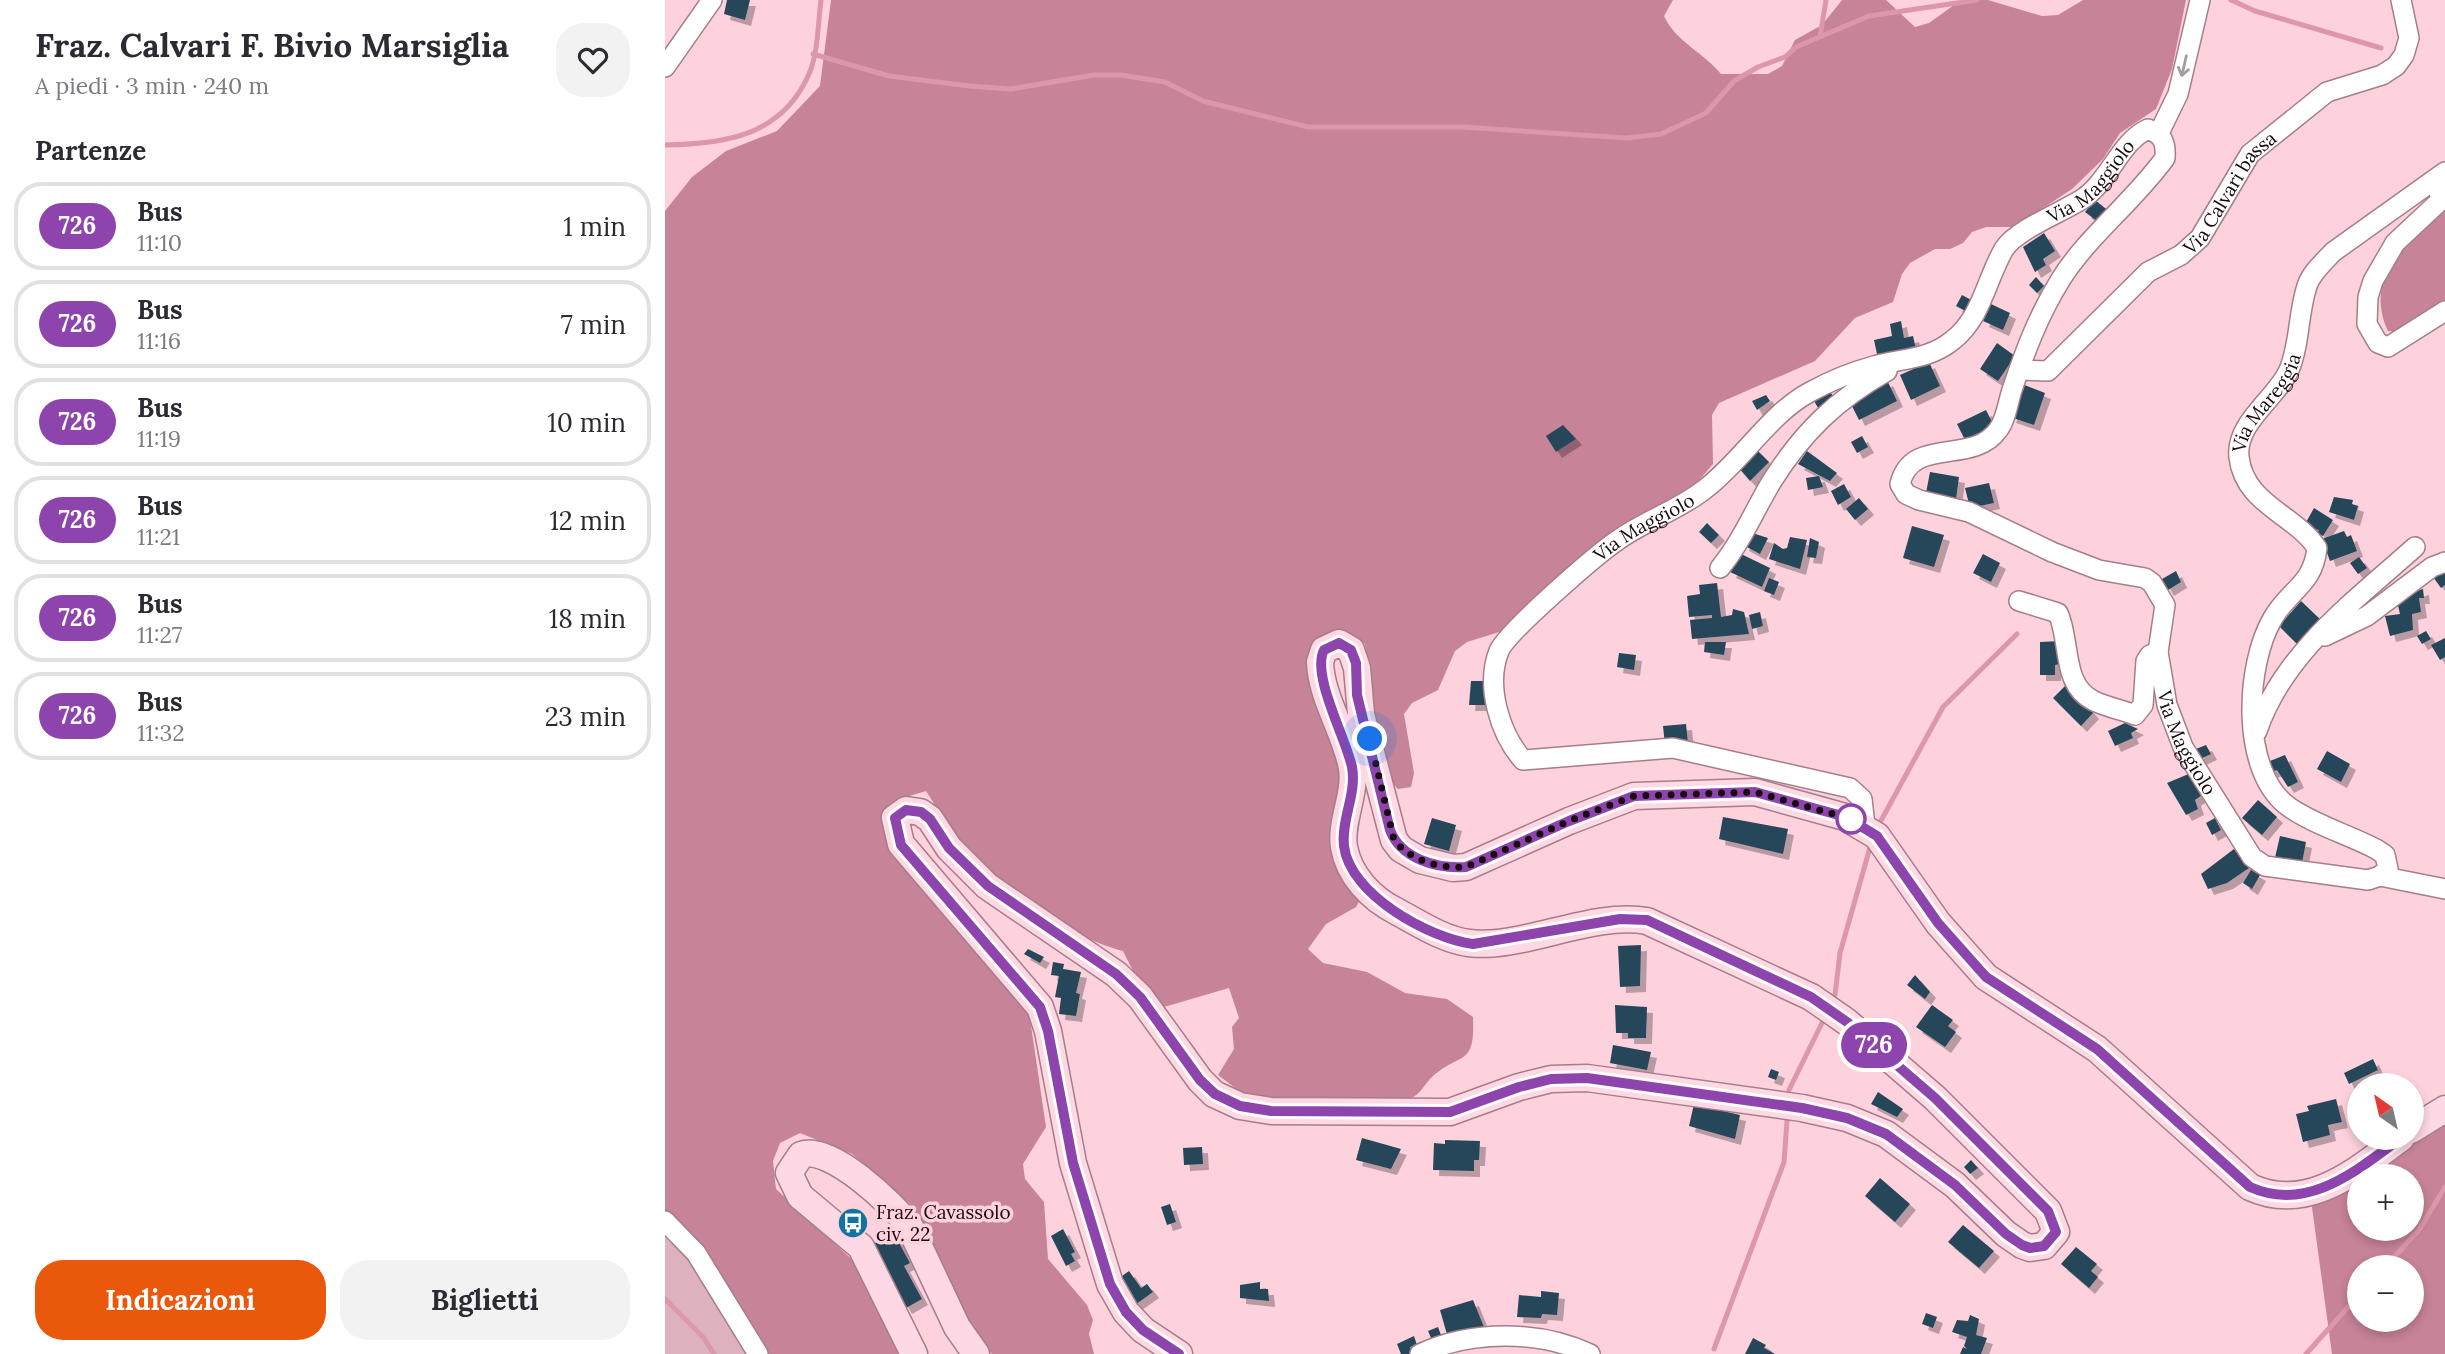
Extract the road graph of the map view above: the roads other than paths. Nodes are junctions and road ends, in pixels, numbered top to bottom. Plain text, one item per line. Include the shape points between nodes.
1 (712, 0) edge
2 (2200, 0) edge
3 (2401, 0) edge
4 (665, 67) edge
5 (2159, 133) junction
6 (2440, 176) edge
7 (2445, 311) edge
8 (1903, 362) junction
9 (2019, 370) junction
10 (2415, 547) dead end
11 (2445, 562) edge
12 (1720, 568) dead end
13 (2019, 601) dead end
14 (2312, 642) junction
15 (2158, 652) junction
16 (2254, 742) junction
17 (1869, 830) junction
18 (2380, 876) junction
19 (2445, 889) edge
20 (2445, 1109) edge
21 (2424, 1122) edge
22 (2384, 1150) edge
23 (665, 1221) edge
24 (758, 1354) edge
25 (914, 1354) edge
26 (976, 1354) edge
27 (1179, 1354) edge
28 (1420, 1354) edge
29 (1590, 1354) edge

1 - 4 street
2 -> 5 street via 2178,94
3 - 9 street, Via Calvari bassa via 2409,38 2396,66 2327,92 2250,154 2200,238 2181,255 2148,272 2048,371
5 - 8 street, Via Maggiolo via 2148,129 2136,135 2112,170 2085,197 2006,246 1970,325 1930,355
5 - 9 street, Via Maggiolo via 2166,144 2165,158 2063,276 2037,322
6 - 7 street, Via Mareggia via 2441,200 2386,254 2368,297 2366,319 2373,337 2388,346
6 - 16 street, Via Mareggia via 2333,252 2318,268 2307,284 2290,368 2243,435 2239,456 2257,493 2274,513 2310,536 2318,548 2308,579 2274,616 2261,642
8 - 12 street via 1849,392 1813,425 1772,481 1737,547
8 - 17 street, Via Maggiolo via 1875,366 1807,393 1709,486 1596,557 1512,634 1499,650 1496,666 1494,696 1510,745 1523,760 1684,750 1850,788 1861,799
9 - 15 street, Via Maggiolo via 2000,428 1987,443 1969,450 1933,452 1915,460 1903,471 1900,484 1906,494 1919,500 1969,512 2087,566 2145,578 2165,606
10 - 14 street
11 - 14 street via 2367,616
13 - 15 street via 2058,613 2074,682 2092,701 2135,715 2143,705 2146,661
14 - 16 street via 2268,704
15 - 18 street, Via Maggiolo via 2167,705 2183,747 2252,857 2265,866 2368,880
16 - 18 street, Via Mareggia via 2264,778 2278,797 2290,808 2385,855 2388,869
17 - 22 main road via 1938,923 1986,977 2097,1049 2250,1187 2282,1195 2320,1190
17 - 27 main road via 1846,817 1755,792 1634,796 1466,867 1428,862 1401,849 1390,830 1359,704 1351,650 1339,643 1330,645 1321,656 1320,669 1352,767 1344,846 1351,868 1381,903 1473,944 1620,919 1647,920 1811,997 1935,1098 2048,1211 2056,1232 2044,1246 2030,1248 2014,1240 1955,1185 1886,1134 1847,1118 1808,1110 1587,1078 1551,1079 1450,1112 1271,1111 1240,1106 1215,1094 1200,1080 1140,997 1116,974 988,886 949,848 930,819 913,810 900,813 895,818 901,845 1040,1007 1073,1163 1110,1284 1143,1330
18 - 19 street, Via Maggiolo
20 - 21 main road
23 - 24 street via 696,1253
25 - 26 main road via 860,1247 796,1192 789,1173 801,1155 825,1157 876,1189 900,1214 957,1327
28 - 29 street via 1494,1335 1564,1344

